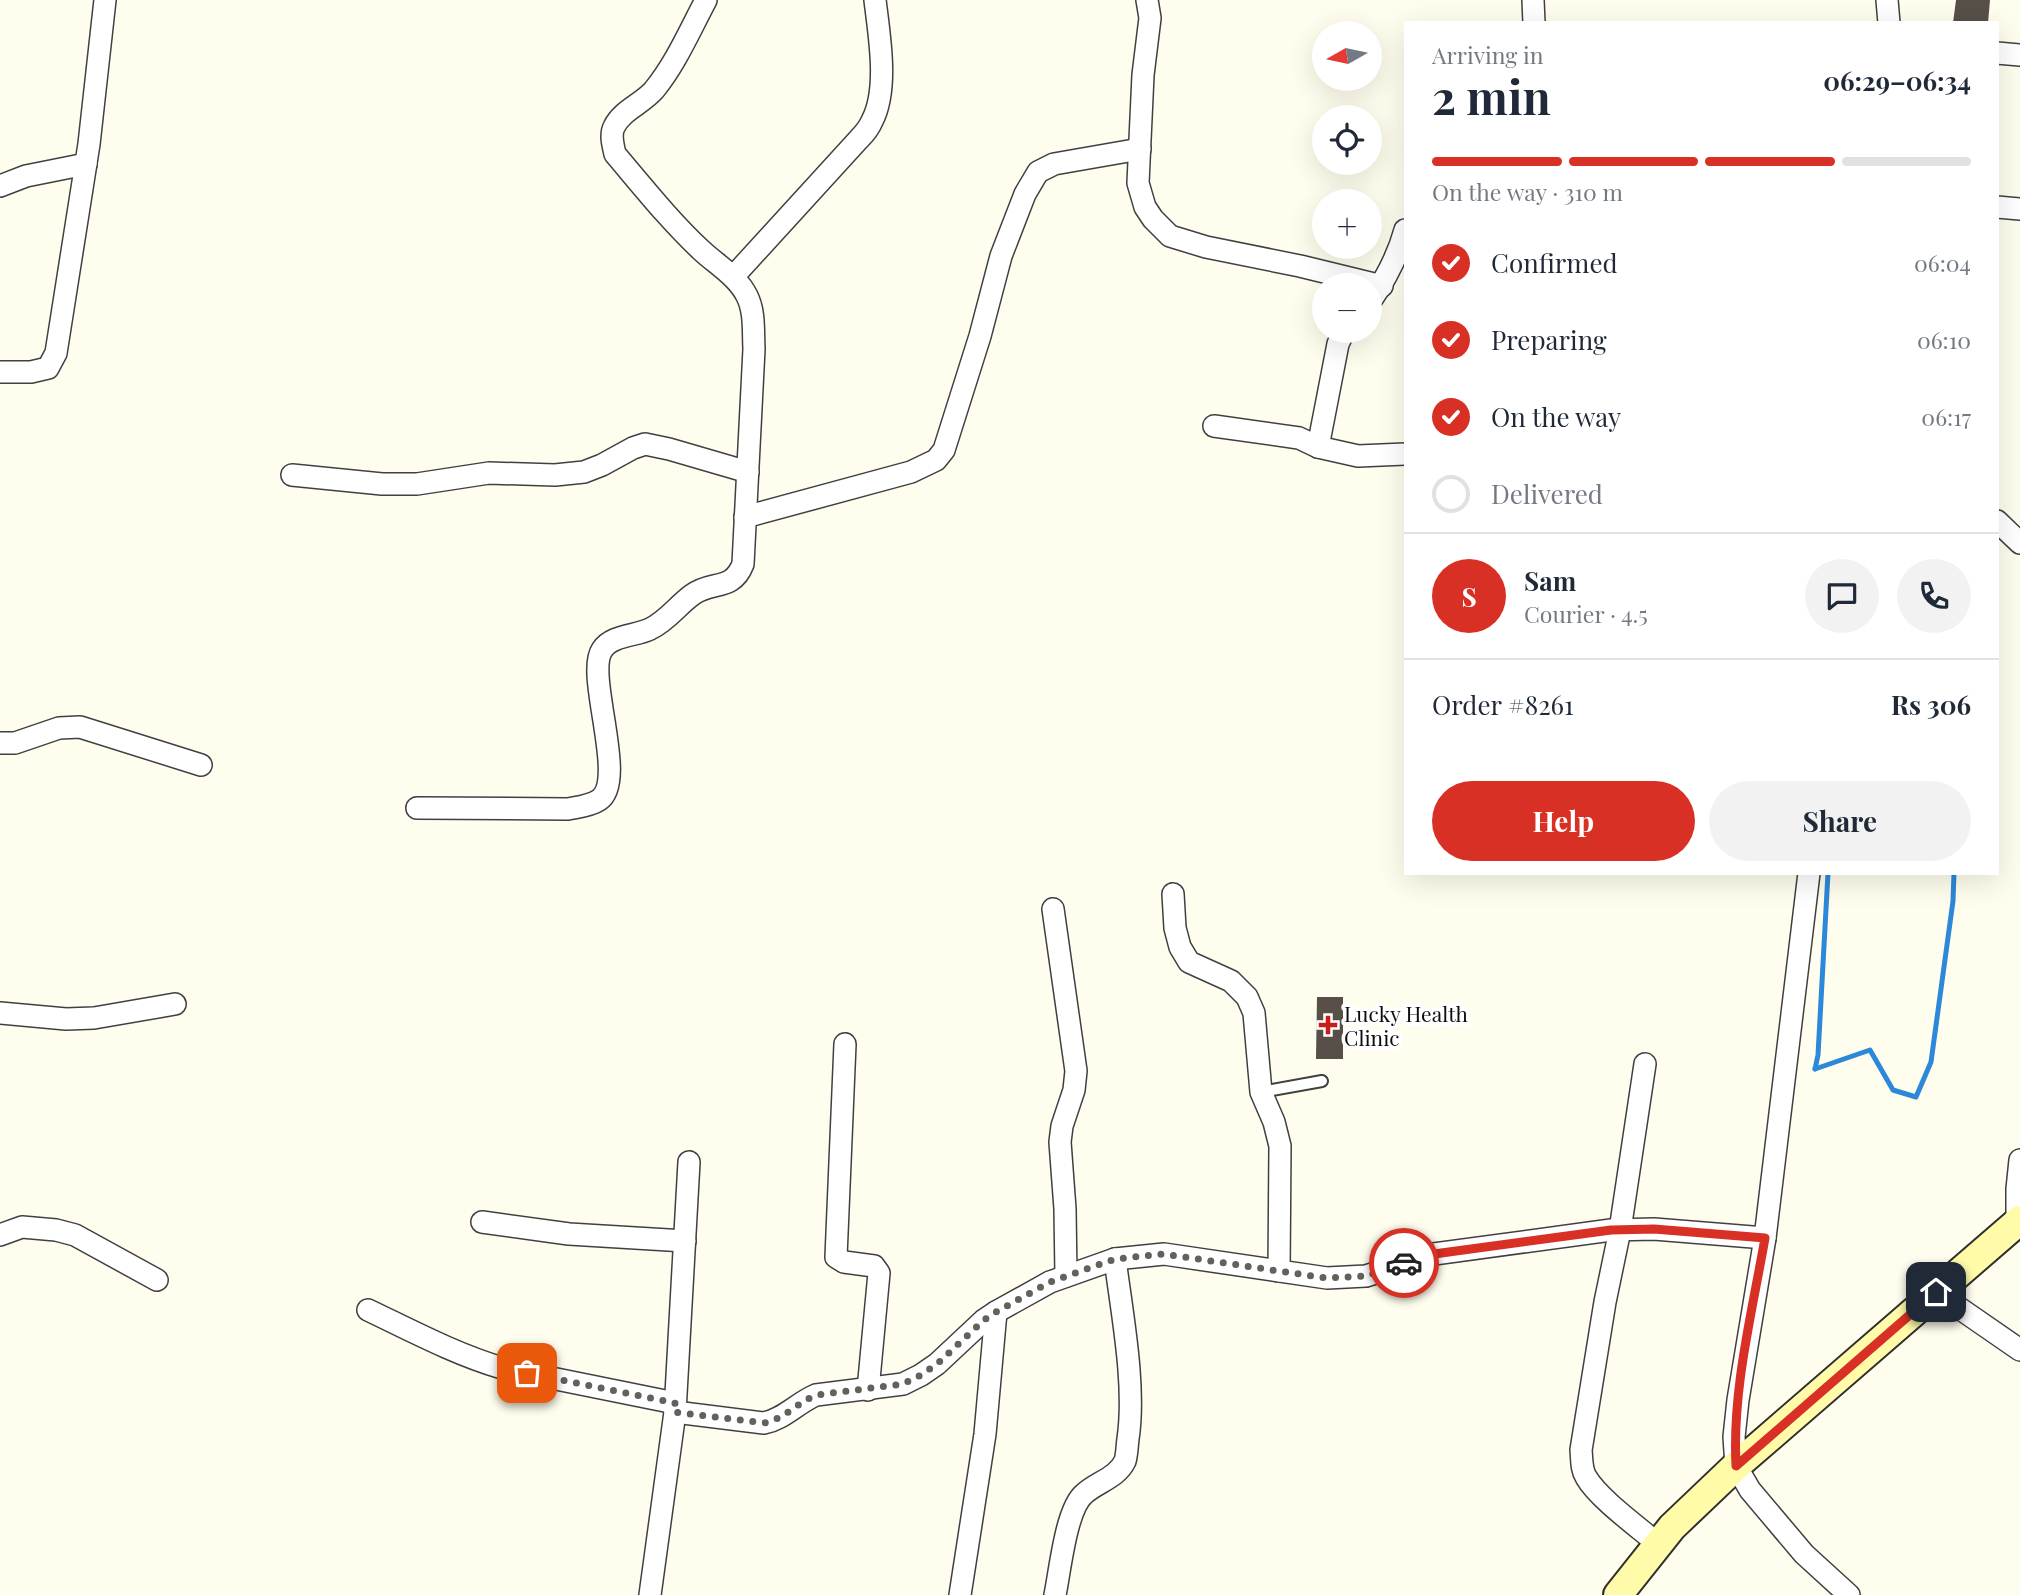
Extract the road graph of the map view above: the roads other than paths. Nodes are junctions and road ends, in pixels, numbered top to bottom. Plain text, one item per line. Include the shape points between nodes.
1 (105, 0) edge
2 (706, 0) edge
3 (874, 0) edge
4 (1147, 0) edge
5 (1533, 0) edge
6 (1887, 0) edge
7 (1534, 21) edge
8 (1889, 21) edge
9 (1999, 53) edge
10 (2020, 55) edge
11 (1140, 149) junction
12 (86, 164) junction
13 (0, 186) edge
14 (1999, 207) edge
15 (2020, 209) edge
16 (1404, 234) edge
17 (1319, 273) edge
18 (733, 277) junction
19 (1382, 282) edge
20 (1338, 343) edge
21 (0, 372) edge
22 (1214, 426) dead end
23 (1318, 447) junction
24 (1404, 454) edge
25 (748, 472) junction
26 (292, 475) dead end
27 (746, 517) junction
28 (1999, 524) edge
29 (2020, 543) edge
30 (0, 743) edge
31 (201, 765) dead end
32 (417, 808) dead end
33 (1809, 875) edge
34 (1173, 894) dead end
35 (1053, 909) dead end
36 (175, 1004) dead end
37 (0, 1013) edge
38 (845, 1044) dead end
39 (1645, 1064) dead end
40 (1322, 1081) dead end
41 (1261, 1092) junction
42 (2020, 1160) edge
43 (689, 1162) dead end
44 (2018, 1221) edge
45 (482, 1222) dead end
46 (1620, 1230) junction
47 (0, 1235) edge
48 (1765, 1238) junction
49 (685, 1241) junction
50 (1115, 1259) junction
51 (1279, 1271) junction
52 (1066, 1276) junction
53 (158, 1280) dead end
54 (1936, 1292) junction
55 (368, 1310) dead end
56 (996, 1312) junction
57 (2020, 1350) edge
58 (868, 1390) junction
59 (675, 1408) junction
60 (1736, 1466) junction
61 (1658, 1544) junction
62 (650, 1595) edge
63 (960, 1595) edge
64 (1055, 1595) edge
65 (1618, 1595) edge
66 (1849, 1595) edge

1 - 12 street
2 - 18 street via 666,75 620,118 612,142 615,154 676,225
3 - 18 street via 882,63 873,121
4 - 11 street via 1150,18
5 - 7 street
6 - 8 street
9 - 10 street
11 - 17 street via 1138,183 1145,207 1170,236
11 - 27 street via 1054,164 1038,172 1001,256 965,385 944,450 936,460 911,472
12 - 13 street
12 - 21 street via 56,353 48,368
14 - 15 street
16 - 19 street
18 - 25 street via 753,313
20 - 23 street
22 - 23 street via 1291,436
23 - 24 street via 1358,456
25 - 26 street via 645,444 584,472 555,475 489,473 417,484 382,484
25 - 27 street
27 - 32 street via 738,576 693,594 666,620 601,650 597,671 609,761 607,789 601,799 568,809
28 - 29 street
30 - 31 street via 80,727
33 - 48 street
34 - 41 street via 1175,928 1189,962 1231,981 1247,997 1254,1013
35 - 52 street via 1076,1071 1060,1142
36 - 37 street via 94,1018
38 - 58 street via 836,1256 844,1262 874,1266 879,1273
39 - 46 street
40 - 41 lane
41 - 51 street via 1280,1146
42 - 44 street
43 - 49 street
44 - 54 main road
45 - 49 street via 569,1234
46 - 48 street
46 - 51 street via 1434,1254 1366,1276 1326,1278
46 - 61 street via 1582,1464 1598,1492
47 - 53 street via 22,1227 75,1235
48 - 60 street via 1738,1400
49 - 59 street
50 - 51 street via 1164,1254
50 - 52 street
50 - 64 street via 1131,1416 1125,1460 1111,1477 1083,1494 1073,1509
52 - 56 street
54 - 57 street
54 - 60 main road
55 - 59 street via 464,1356
56 - 58 street via 921,1375 903,1384
56 - 63 street via 985,1433
58 - 59 street via 816,1395 777,1420 764,1423
59 - 62 street
60 - 61 main road
60 - 66 street via 1750,1490 1804,1554
61 - 65 main road

